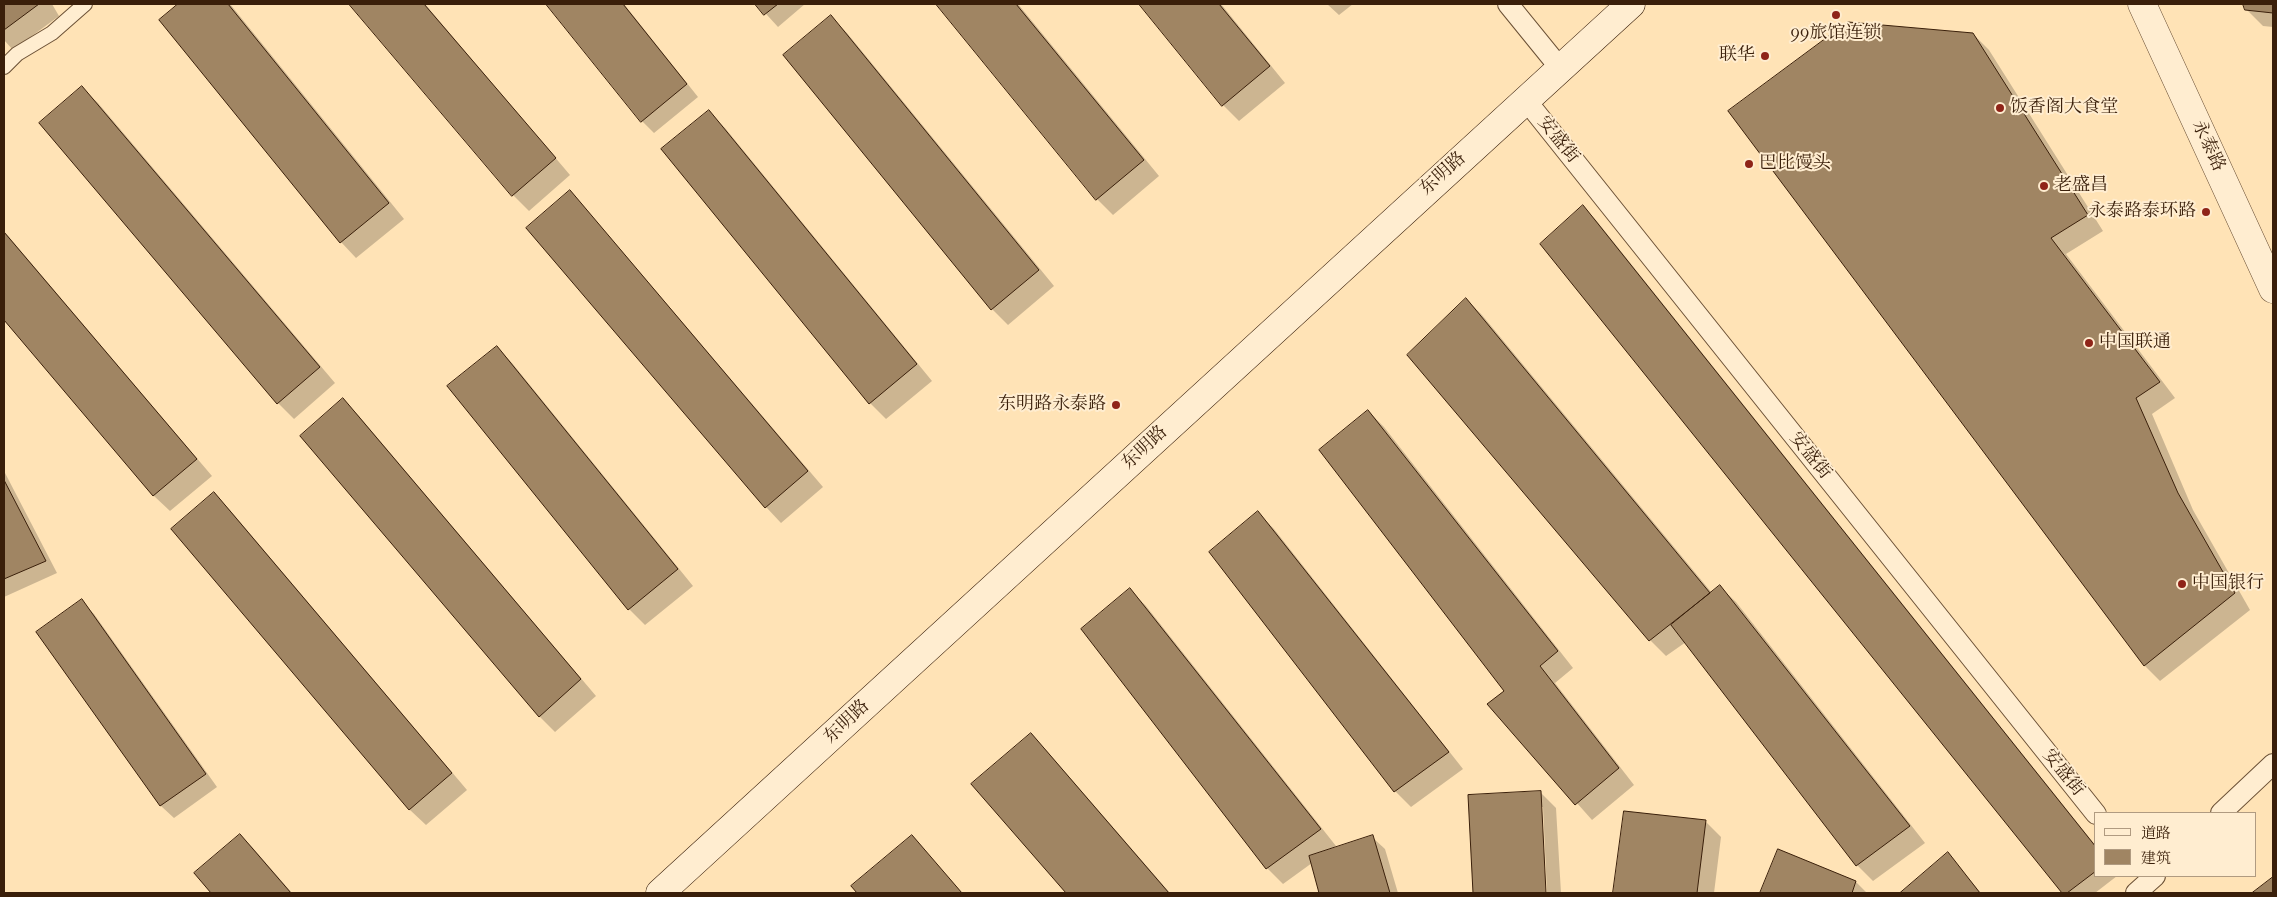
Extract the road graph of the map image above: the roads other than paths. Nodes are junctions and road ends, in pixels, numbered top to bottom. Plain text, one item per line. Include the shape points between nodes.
1 (85, 4) edge
2 (1508, 4) edge
3 (1630, 4) edge
4 (2142, 4) edge
5 (4, 67) edge
6 (1560, 68) junction
7 (1525, 99) junction
8 (2273, 289) edge
9 (2273, 764) edge
10 (2094, 812) edge
11 (2222, 812) edge
12 (660, 893) edge

1 - 5 lane via 52,33 16,54
2 - 6 street
3 - 6 main road, 东明路
4 - 8 main road, 永泰路
6 - 7 main road, 东明路
7 - 10 street, 安盛街
7 - 12 main road, 东明路
9 - 11 street

